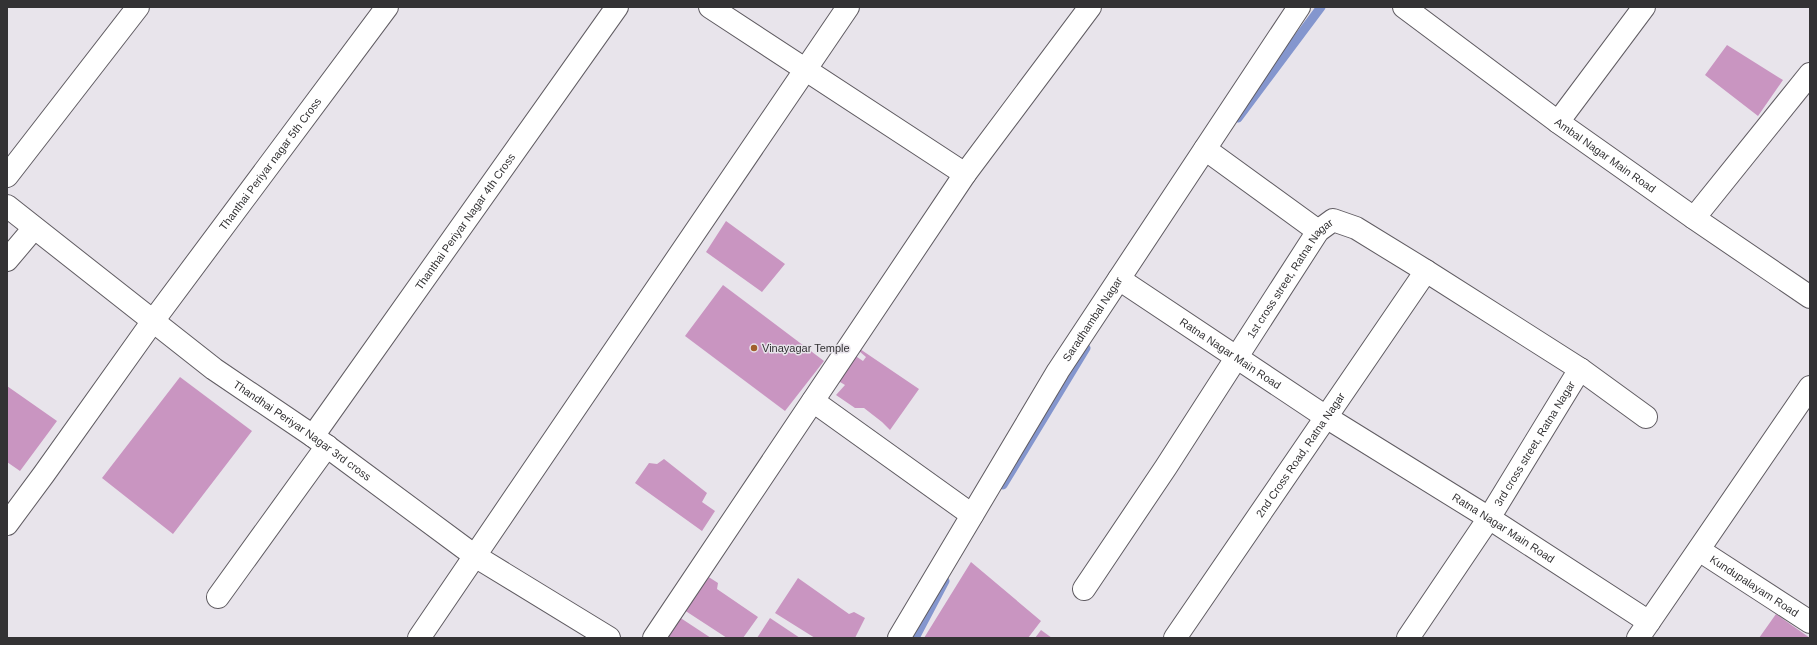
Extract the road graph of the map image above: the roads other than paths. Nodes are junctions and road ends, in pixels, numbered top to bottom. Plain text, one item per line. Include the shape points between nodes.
1 (138, 7) edge
2 (387, 7) edge
3 (616, 7) edge
4 (710, 7) edge
5 (848, 7) edge
6 (1090, 7) edge
7 (1298, 7) edge
8 (1404, 7) edge
9 (1644, 7) edge
10 (805, 68) junction
11 (1806, 86) edge
12 (1558, 122) junction
13 (1205, 149) junction
14 (965, 174) junction
15 (7, 176) edge
16 (7, 206) edge
17 (1694, 218) junction
18 (34, 228) junction
19 (1318, 231) junction
20 (7, 260) edge
21 (1426, 271) junction
22 (1119, 279) junction
23 (1810, 297) edge
24 (153, 321) junction
25 (1237, 357) junction
26 (1580, 369) junction
27 (1810, 386) edge
28 (813, 401) junction
29 (1326, 417) junction
30 (1646, 417) dead end
31 (320, 441) junction
32 (972, 515) junction
33 (1489, 518) junction
34 (7, 524) edge
35 (1699, 550) junction
36 (475, 556) junction
37 (1084, 589) dead end
38 (218, 597) dead end
39 (1810, 622) edge
40 (1643, 630) edge
41 (419, 638) edge
42 (609, 638) edge
43 (654, 638) edge
44 (899, 638) edge
45 (1175, 638) edge
46 (1408, 638) edge

1 - 15 street
2 - 24 street, Thanthai Periyar nagar 5th Cross
3 - 31 street, Thanthai Periyar Nagar 4th Cross
4 - 10 street
5 - 10 street
6 - 14 street
7 - 13 street, Saradhambal Nagar
8 - 12 street, Ambal Nagar Main Road
9 - 12 street
10 - 14 street
10 - 36 street
11 - 17 street
12 - 17 street, Ambal Nagar Main Road
13 - 19 street
13 - 22 street, Saradhambal Nagar
14 - 28 street
16 - 18 street, Thandhai Periyar Nagar 3rd cross
17 - 23 street, Ambal Nagar Main Road
18 - 20 street
18 - 24 street, Thandhai Periyar Nagar 3rd cross
19 - 21 street, 1st cross street, Ratna Nagar via 1333,220 1356,228
19 - 25 street, 1st cross street, Ratna Nagar
21 - 26 street, 1st cross street, Ratna Nagar
21 - 29 street, 2nd Cross Road, Ratna Nagar
22 - 25 street, Ratna Nagar Main Road
22 - 32 street, Saradhambal Nagar via 1058,371
24 - 31 street, Thandhai Periyar Nagar 3rd cross via 214,369
24 - 34 street, Thanthai Periyar nagar 5th Cross
25 - 29 street, Ratna Nagar Main Road
25 - 37 street, 1st cross street, Ratna Nagar
26 - 30 street, 1st cross street, Ratna Nagar
26 - 33 street, 3rd cross street, Ratna Nagar
27 - 35 street, Ratna Nagar Main Road
28 - 32 street
28 - 43 street
29 - 33 street, Ratna Nagar Main Road
29 - 45 street, 2nd Cross Road, Ratna Nagar
31 - 36 street, Thandhai Periyar Nagar 3rd cross
31 - 38 street, Thanthai Periyar Nagar 4th Cross
32 - 44 street, Saradhambal Nagar
33 - 40 street, Ratna Nagar Main Road
33 - 46 street, 3rd cross street, Ratna Nagar
35 - 39 street, Kundupalayam Road
35 - 40 street, Ratna Nagar Main Road
36 - 41 street
36 - 42 street, Thandhai Periyar Nagar 3rd cross

